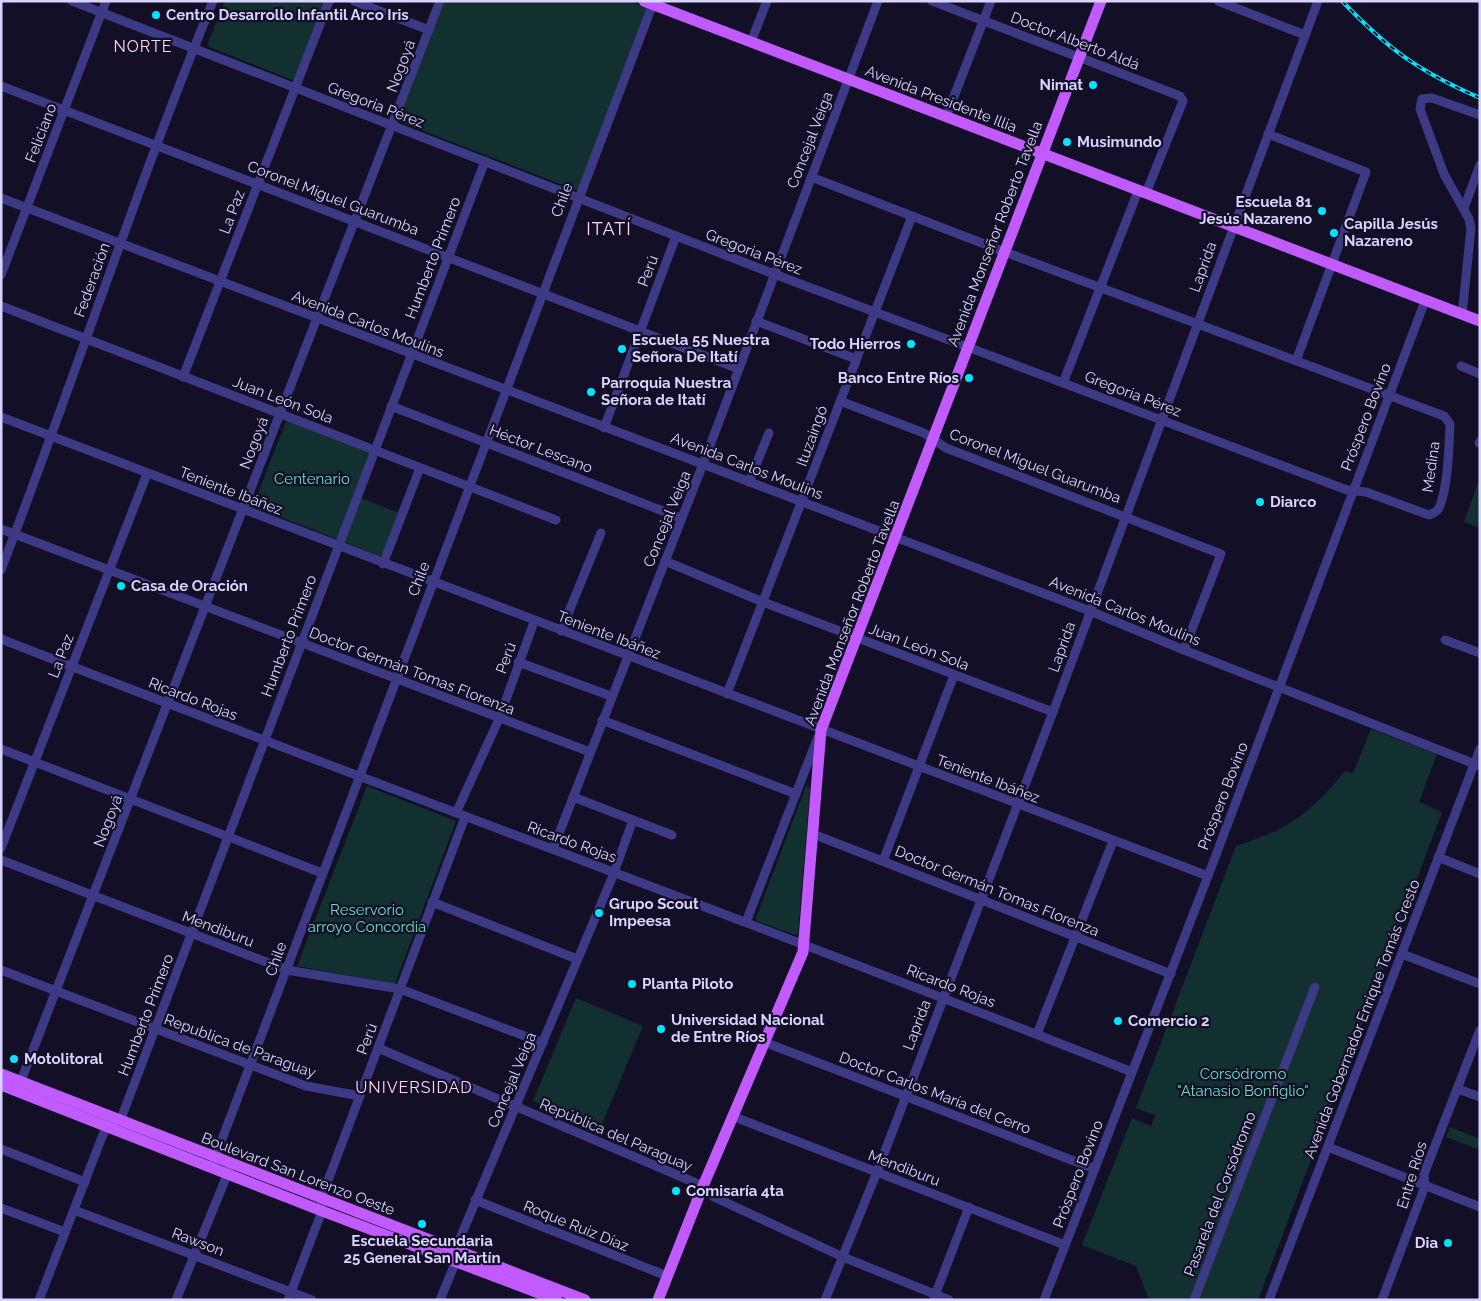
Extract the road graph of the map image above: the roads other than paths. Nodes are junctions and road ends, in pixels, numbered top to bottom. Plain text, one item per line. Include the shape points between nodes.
1 (72, 1) edge
2 (106, 1) edge
3 (213, 1) edge
4 (329, 1) edge
5 (354, 1) edge
6 (440, 1) edge
7 (767, 1) edge
8 (878, 1) edge
9 (932, 1) edge
10 (991, 1) edge
11 (1101, 1) edge
12 (1218, 1) edge
13 (1318, 1) edge
14 (650, 2) edge
15 (102, 13) junction
16 (983, 21) junction
17 (429, 30) junction
18 (1305, 35) junction
19 (751, 42) junction
20 (193, 49) junction
21 (1079, 58) junction
22 (849, 79) junction
23 (1, 86) edge
24 (295, 88) junction
25 (64, 110) junction
26 (1480, 116) edge
27 (946, 117) junction
28 (392, 126) junction
29 (1268, 134) junction
30 (157, 146) junction
31 (1042, 154) junction
32 (485, 161) junction
33 (1480, 165) edge
34 (811, 177) junction
35 (257, 184) junction
36 (1142, 192) junction
37 (1, 198) edge
38 (578, 198) junction
39 (27, 208) junction
40 (1464, 208) junction
41 (912, 216) junction
42 (355, 220) junction
43 (1232, 228) junction
44 (676, 236) junction
45 (120, 242) junction
46 (1004, 252) junction
47 (449, 256) junction
48 (1331, 266) junction
49 (774, 274) junction
50 (1, 275) edge
51 (220, 282) junction
52 (1100, 288) junction
53 (542, 292) junction
54 (1425, 301) junction
55 (1, 306) edge
56 (874, 312) junction
57 (1462, 315) junction
58 (317, 319) junction
59 (756, 320) junction
60 (1480, 321) edge
61 (1196, 324) junction
62 (641, 330) junction
63 (86, 336) junction
64 (968, 347) junction
65 (411, 355) junction
66 (856, 359) junction
67 (1296, 361) junction
68 (1461, 366) dead end
69 (739, 369) junction
70 (1480, 374) edge
71 (183, 377) junction
72 (1063, 383) junction
73 (506, 390) junction
74 (1389, 395) junction
75 (840, 401) junction
76 (391, 406) junction
77 (281, 414) junction
78 (1, 417) edge
79 (1162, 420) junction
80 (604, 428) junction
81 (769, 433) dead end
82 (53, 437) junction
83 (933, 440) junction
84 (486, 442) junction
85 (375, 451) junction
86 (703, 464) junction
87 (420, 468) junction
88 (148, 474) junction
89 (749, 482) junction
90 (470, 487) junction
91 (1353, 490) junction
92 (802, 502) junction
93 (243, 510) junction
94 (1429, 515) joint
95 (1125, 516) junction
96 (681, 518) junction
97 (556, 520) dead end
98 (1, 529) edge
99 (601, 533) dead end
100 (15, 534) junction
101 (896, 537) junction
102 (338, 547) junction
103 (665, 561) junction
104 (383, 564) junction
105 (1, 570) edge
106 (110, 571) junction
107 (433, 582) junction
108 (763, 602) junction
109 (205, 607) junction
110 (1090, 611) junction
111 (534, 622) junction
112 (561, 631) junction
113 (857, 638) junction
114 (1, 640) edge
115 (1445, 640) dead end
116 (301, 644) junction
117 (1184, 650) junction
118 (1480, 653) edge
119 (627, 657) junction
120 (518, 662) junction
121 (72, 667) junction
122 (954, 675) junction
123 (395, 679) junction
124 (1279, 687) junction
125 (727, 694) junction
126 (612, 696) junction
127 (168, 704) junction
128 (1053, 712) junction
129 (499, 718) junction
130 (602, 720) junction
131 (821, 730) junction
132 (264, 742) junction
133 (1, 749) edge
134 (1480, 749) edge
135 (590, 752) junction
136 (35, 762) junction
137 (1477, 765) edge
138 (919, 767) junction
139 (359, 777) junction
140 (796, 794) junction
141 (573, 797) junction
142 (131, 800) junction
143 (1017, 804) junction
144 (460, 815) junction
145 (633, 820) junction
146 (813, 834) junction
147 (672, 835) dead end
148 (228, 837) junction
149 (1113, 841) junction
150 (1, 848) edge
151 (553, 849) junction
152 (1438, 857) junction
153 (1, 860) edge
154 (883, 861) junction
155 (614, 872) junction
156 (322, 873) junction
157 (1480, 874) edge
158 (1208, 876) junction
159 (93, 896) junction
160 (980, 900) junction
161 (432, 902) junction
162 (746, 922) junction
163 (191, 934) junction
164 (1075, 938) junction
165 (804, 944) junction
166 (1402, 954) junction
167 (577, 960) junction
168 (1, 970) edge
169 (287, 970) junction
170 (1170, 974) junction
171 (1480, 984) edge
172 (1315, 987) dead end
173 (400, 989) junction
174 (57, 992) junction
175 (942, 998) junction
176 (155, 1030) junction
177 (1480, 1030) edge
178 (1038, 1034) junction
179 (764, 1042) junction
180 (543, 1043) junction
181 (378, 1048) junction
182 (251, 1066) junction
183 (1132, 1072) junction
184 (1, 1074) edge
185 (1, 1085) edge
186 (20, 1086) junction
187 (1458, 1089) junction
188 (360, 1096) junction
189 (905, 1096) junction
190 (1480, 1097) edge
191 (516, 1107) junction
192 (732, 1116) junction
193 (118, 1120) junction
194 (107, 1127) junction
195 (1328, 1147) junction
196 (1, 1149) edge
197 (213, 1163) junction
198 (229, 1169) junction
199 (1095, 1169) junction
200 (877, 1172) junction
201 (85, 1182) junction
202 (703, 1186) junction
203 (1426, 1186) junction
204 (321, 1199) junction
205 (476, 1200) junction
206 (969, 1207) junction
207 (1480, 1207) edge
208 (1, 1208) edge
209 (74, 1210) junction
210 (322, 1211) junction
211 (65, 1232) junction
212 (1065, 1245) junction
213 (194, 1255) junction
214 (455, 1256) junction
215 (843, 1257) junction
216 (667, 1276) junction
217 (289, 1296) edge
218 (557, 1297) edge
219 (935, 1297) edge
220 (40, 1300) edge
221 (176, 1300) edge
222 (312, 1300) edge
223 (440, 1300) edge
224 (586, 1300) edge
225 (658, 1300) edge
226 (825, 1300) edge
227 (949, 1300) edge
228 (1044, 1300) edge
229 (1194, 1300) edge
230 (1269, 1300) edge
231 (1382, 1300) edge

1 - 15 street, Gregoria Pérez
2 - 15 street, Feliciano
3 - 20 street, Federación
4 - 24 street, La Paz
5 - 17 street
6 - 17 street, Nogoyá
7 - 19 street
8 - 22 street, Concejal Veiga
9 - 16 street, Doctor Alberto Aldá
10 - 16 street
11 - 21 main road, Avenida Monseñor Roberto Tavella
12 - 18 street
13 - 18 street, Laprida
14 - 19 main road, Avenida Presidente Illia
14 - 38 street, Chile
15 - 20 street, Gregoria Pérez
15 - 25 street, Feliciano
16 - 21 street, Doctor Alberto Aldá
16 - 27 street
17 - 28 street, Nogoyá
18 - 29 street, Laprida
19 - 22 main road, Avenida Presidente Illia
20 - 24 street, Gregoria Pérez
20 - 30 street, Federación
21 - 31 main road, Avenida Monseñor Roberto Tavella
21 - 36 street, Doctor Alberto Aldá via 1180,96 1183,101
22 - 27 main road, Avenida Presidente Illia
22 - 34 street, Concejal Veiga
23 - 25 street, Coronel Miguel Guarumba
24 - 28 street, Gregoria Pérez
24 - 35 street, La Paz
25 - 30 street, Coronel Miguel Guarumba
25 - 39 street, Feliciano
26 - 40 street via 1432,98 1422,99 1420,109 1444,174
27 - 31 main road, Avenida Presidente Illia
28 - 32 street, Gregoria Pérez
28 - 42 street, Nogoyá
29 - 43 street, Laprida
29 - 48 street via 1366,172
30 - 35 street, Coronel Miguel Guarumba
30 - 45 street, Federación
31 - 36 main road, Avenida Presidente Illia
31 - 46 main road, Avenida Monseñor Roberto Tavella
32 - 38 street, Gregoria Pérez
32 - 47 street, Humberto Primero
33 - 40 street
34 - 41 street
34 - 49 street, Concejal Veiga
35 - 42 street, Coronel Miguel Guarumba
35 - 51 street, La Paz
36 - 43 main road, Avenida Presidente Illia
36 - 52 street
37 - 39 street, Avenida Carlos Moulins
38 - 44 street, Gregoria Pérez
38 - 53 street, Chile
39 - 45 street, Avenida Carlos Moulins
39 - 50 street, Feliciano
40 - 57 street via 1471,228
41 - 46 street
41 - 56 street, Ituzaingó
42 - 47 street, Coronel Miguel Guarumba
42 - 58 street, Nogoyá
43 - 48 main road, Avenida Presidente Illia
43 - 61 street, Laprida
44 - 49 street, Gregoria Pérez
44 - 62 street, Perú
45 - 51 street, Avenida Carlos Moulins
45 - 63 street, Federación
46 - 52 street
46 - 64 main road, Avenida Monseñor Roberto Tavella
47 - 53 street, Coronel Miguel Guarumba
47 - 65 street, Humberto Primero
48 - 54 main road, Avenida Presidente Illia
48 - 67 street
49 - 56 street, Gregoria Pérez
49 - 59 street, Concejal Veiga
51 - 58 street, Avenida Carlos Moulins
51 - 71 street, La Paz
52 - 61 street
52 - 72 street
53 - 62 street, Coronel Miguel Guarumba
53 - 73 street, Chile
54 - 57 main road, Avenida Presidente Illia
54 - 74 street, Próspero Bovino
55 - 63 street, Juan León Sola
56 - 64 street, Gregoria Pérez
56 - 66 street, Ituzaingó
57 - 60 main road, Avenida Presidente Illia
58 - 65 street, Avenida Carlos Moulins
58 - 77 street, Nogoyá
59 - 66 street
59 - 69 street, Concejal Veiga
61 - 67 street
61 - 79 street, Laprida
62 - 69 street, Coronel Miguel Guarumba
62 - 80 street, Perú
63 - 71 street, Juan León Sola
63 - 82 street, Federación
64 - 72 street, Gregoria Pérez
64 - 83 main road, Avenida Monseñor Roberto Tavella
65 - 73 street, Avenida Carlos Moulins
65 - 76 street, Humberto Primero
66 - 75 street, Ituzaingó
67 - 74 street
68 - 70 street
69 - 86 street, Concejal Veiga
71 - 77 street, Juan León Sola
72 - 79 street, Gregoria Pérez
73 - 80 street, Avenida Carlos Moulins
73 - 84 street, Chile
74 - 91 street, Próspero Bovino
74 - 94 street, Medina via 1448,418 1448,450 1441,498 1436,513
75 - 83 street, Coronel Miguel Guarumba via 924,433
75 - 92 street, Ituzaingó
76 - 84 street, Héctor Lescano
76 - 85 street, Humberto Primero
77 - 85 street, Juan León Sola
77 - 93 street, Nogoyá
78 - 82 street, Teniente Ibáñez
79 - 91 street, Gregoria Pérez
79 - 95 street, Laprida
80 - 86 street, Avenida Carlos Moulins
81 - 89 street
82 - 88 street, Teniente Ibáñez
82 - 100 street, Federación
83 - 95 street, Coronel Miguel Guarumba via 946,448
83 - 101 main road, Avenida Monseñor Roberto Tavella
84 - 90 street, Chile
84 - 96 street, Héctor Lescano
85 - 87 street, Juan León Sola
85 - 102 street, Humberto Primero
86 - 89 street, Avenida Carlos Moulins
86 - 96 street, Concejal Veiga
87 - 90 street, Juan León Sola
87 - 104 street
88 - 93 street, Teniente Ibáñez
88 - 106 street, La Paz
89 - 92 street, Avenida Carlos Moulins
90 - 97 street, Juan León Sola
90 - 107 street, Chile
91 - 94 street, Gregoria Pérez
91 - 124 street, Próspero Bovino
92 - 101 street, Avenida Carlos Moulins
92 - 108 street, Ituzaingó
93 - 102 street, Teniente Ibáñez
93 - 109 street, Nogoyá
95 - 110 street, Laprida
95 - 117 street, Coronel Miguel Guarumba via 1221,554
96 - 103 street, Concejal Veiga
98 - 100 street, Doctor Germán Tomas Florenza
99 - 112 street
100 - 105 street, Federación
100 - 106 street, Doctor Germán Tomas Florenza
101 - 110 street, Avenida Carlos Moulins
101 - 113 main road, Avenida Monseñor Roberto Tavella
102 - 104 street, Teniente Ibáñez
102 - 116 street, Humberto Primero
103 - 108 street, Juan León Sola
103 - 119 street, Concejal Veiga
104 - 107 street, Teniente Ibáñez
106 - 109 street, Doctor Germán Tomas Florenza
106 - 121 street, La Paz
107 - 111 street, Teniente Ibáñez
107 - 123 street, Chile
108 - 113 street, Juan León Sola
108 - 125 street, Ituzaingó
109 - 116 street, Doctor Germán Tomas Florenza
109 - 127 street, Nogoyá
110 - 117 street, Avenida Carlos Moulins
110 - 128 street, Laprida
111 - 112 street, Teniente Ibáñez
111 - 120 street, Perú
112 - 119 street, Teniente Ibáñez
113 - 122 street, Juan León Sola
113 - 131 main road, Avenida Monseñor Roberto Tavella
114 - 121 street, Ricardo Rojas
115 - 118 street
116 - 123 street, Doctor Germán Tomas Florenza
116 - 132 street, Humberto Primero
117 - 124 street, Avenida Carlos Moulins
119 - 125 street, Teniente Ibáñez
119 - 126 street, Concejal Veiga
120 - 126 street
120 - 129 street, Perú
121 - 127 street, Ricardo Rojas
121 - 136 street, La Paz
122 - 128 street, Juan León Sola
122 - 138 street
123 - 129 street, Doctor Germán Tomas Florenza
123 - 139 street, Chile
124 - 137 street, Avenida Carlos Moulins
124 - 158 street, Próspero Bovino
125 - 131 street, Teniente Ibáñez
126 - 130 street, Concejal Veiga
127 - 132 street, Ricardo Rojas
127 - 142 street, Nogoyá
128 - 143 street, Laprida
129 - 135 street, Doctor Germán Tomas Florenza
129 - 144 street, Perú
130 - 135 street, Concejal Veiga
130 - 140 street
131 - 138 street, Teniente Ibáñez
131 - 140 street
131 - 146 main road, Avenida Monseñor Roberto Tavella
132 - 139 street, Ricardo Rojas
132 - 148 street, Humberto Primero
133 - 136 street
134 - 137 street, Avenida Gobernador Enrique Tomás Cresto
135 - 141 street, Concejal Veiga
136 - 142 street
136 - 150 street, La Paz
137 - 152 street, Avenida Gobernador Enrique Tomás Cresto
138 - 143 street, Teniente Ibáñez
138 - 154 street
139 - 144 street, Ricardo Rojas
139 - 156 street, Chile
140 - 162 street
141 - 145 street
141 - 151 street, Concejal Veiga
142 - 148 street
142 - 159 street, Nogoyá
143 - 149 street, Teniente Ibáñez
143 - 160 street, Laprida
144 - 151 street, Ricardo Rojas
144 - 161 street, Perú
145 - 147 street
145 - 155 street, Concejal Veiga
146 - 154 street, Doctor Germán Tomas Florenza
146 - 165 main road, Avenida Monseñor Roberto Tavella
148 - 156 street
148 - 163 street, Humberto Primero
149 - 158 street, Teniente Ibáñez
149 - 164 street
151 - 155 street, Ricardo Rojas
152 - 157 street
152 - 166 street, Avenida Gobernador Enrique Tomás Cresto
153 - 159 street, Mendiburu
154 - 160 street, Doctor Germán Tomas Florenza
155 - 162 street, Ricardo Rojas
155 - 167 street, Concejal Veiga
156 - 169 street, Chile
158 - 170 street, Próspero Bovino
159 - 163 street, Mendiburu
159 - 174 street, Nogoyá
160 - 164 street, Doctor Germán Tomas Florenza
160 - 175 street, Laprida
161 - 167 street
161 - 173 street, Perú
162 - 165 street, Ricardo Rojas
163 - 169 street, Mendiburu
163 - 176 street, Humberto Primero
164 - 170 street, Doctor Germán Tomas Florenza
164 - 178 street
165 - 175 street, Ricardo Rojas
165 - 179 main road, Avenida Monseñor Roberto Tavella via 799,965
166 - 171 street
166 - 195 street, Avenida Gobernador Enrique Tomás Cresto
167 - 180 street, Concejal Veiga
168 - 174 street, Republica de Paraguay
169 - 173 street, Mendiburu
169 - 182 street, Chile
170 - 183 street, Próspero Bovino
172 - 229 street, Pasarela del Corsódromo
173 - 180 street, Mendiburu
173 - 181 street, Perú
174 - 176 street, Republica de Paraguay
174 - 186 street, Nogoyá
175 - 178 street, Ricardo Rojas
175 - 189 street, Laprida
176 - 182 street, Republica de Paraguay
176 - 193 street, Humberto Primero
177 - 187 street, Entre Ríos
178 - 183 street, Ricardo Rojas
179 - 189 street, Doctor Carlos María del Cerro
179 - 192 main road, Avenida Monseñor Roberto Tavella
180 - 191 street, Concejal Veiga
181 - 188 street, Perú
181 - 191 street, República del Paraguay
182 - 188 street, Republica de Paraguay via 306,1086
182 - 197 street, Chile
183 - 199 street, Próspero Bovino
184 - 186 main road, Boulevard San Lorenzo Oeste
185 - 186 main road, Boulevard San Lorenzo Oeste
186 - 193 main road, Boulevard San Lorenzo Oeste
186 - 194 main road, Boulevard San Lorenzo Oeste
187 - 190 street
187 - 203 street, Entre Ríos via 1424,1174
188 - 204 street, Perú
189 - 199 street, Doctor Carlos María del Cerro
189 - 200 street, Laprida
191 - 202 street, República del Paraguay
191 - 205 street, Concejal Veiga
192 - 200 street, Mendiburu
192 - 202 main road, Avenida Monseñor Roberto Tavella
193 - 194 street
193 - 197 main road, Boulevard San Lorenzo Oeste
194 - 197 main road, Boulevard San Lorenzo Oeste
194 - 201 street
195 - 203 street
195 - 230 street, Avenida Gobernador Enrique Tomás Cresto
196 - 201 street
197 - 198 main road, Boulevard San Lorenzo Oeste
198 - 204 main road, Boulevard San Lorenzo Oeste
198 - 210 main road, Boulevard San Lorenzo Oeste
198 - 213 street
199 - 212 street, Próspero Bovino
200 - 206 street, Mendiburu
200 - 215 street, Laprida
201 - 209 street
202 - 215 street, República del Paraguay via 714,1197
202 - 216 main road, Avenida Monseñor Roberto Tavella
203 - 207 street
203 - 231 street, Entre Ríos
204 - 210 street, Perú
204 - 214 main road, Boulevard San Lorenzo Oeste
205 - 214 street, Concejal Veiga
205 - 216 street, Roque Ruiz Díaz
206 - 212 street, Mendiburu
206 - 219 street
208 - 211 street
209 - 211 street
209 - 213 street, Rawson
210 - 214 main road, Boulevard San Lorenzo Oeste
210 - 217 street, Perú
211 - 220 street
212 - 228 street, Próspero Bovino
213 - 217 street, Rawson
213 - 221 street
214 - 218 main road, Boulevard San Lorenzo Oeste
214 - 223 street, Concejal Veiga
215 - 219 street, República del Paraguay
215 - 226 street, Laprida
216 - 225 main road, Avenida Monseñor Roberto Tavella
217 - 222 street, Rawson
218 - 224 main road, Boulevard San Lorenzo Oeste
219 - 227 street, República del Paraguay

